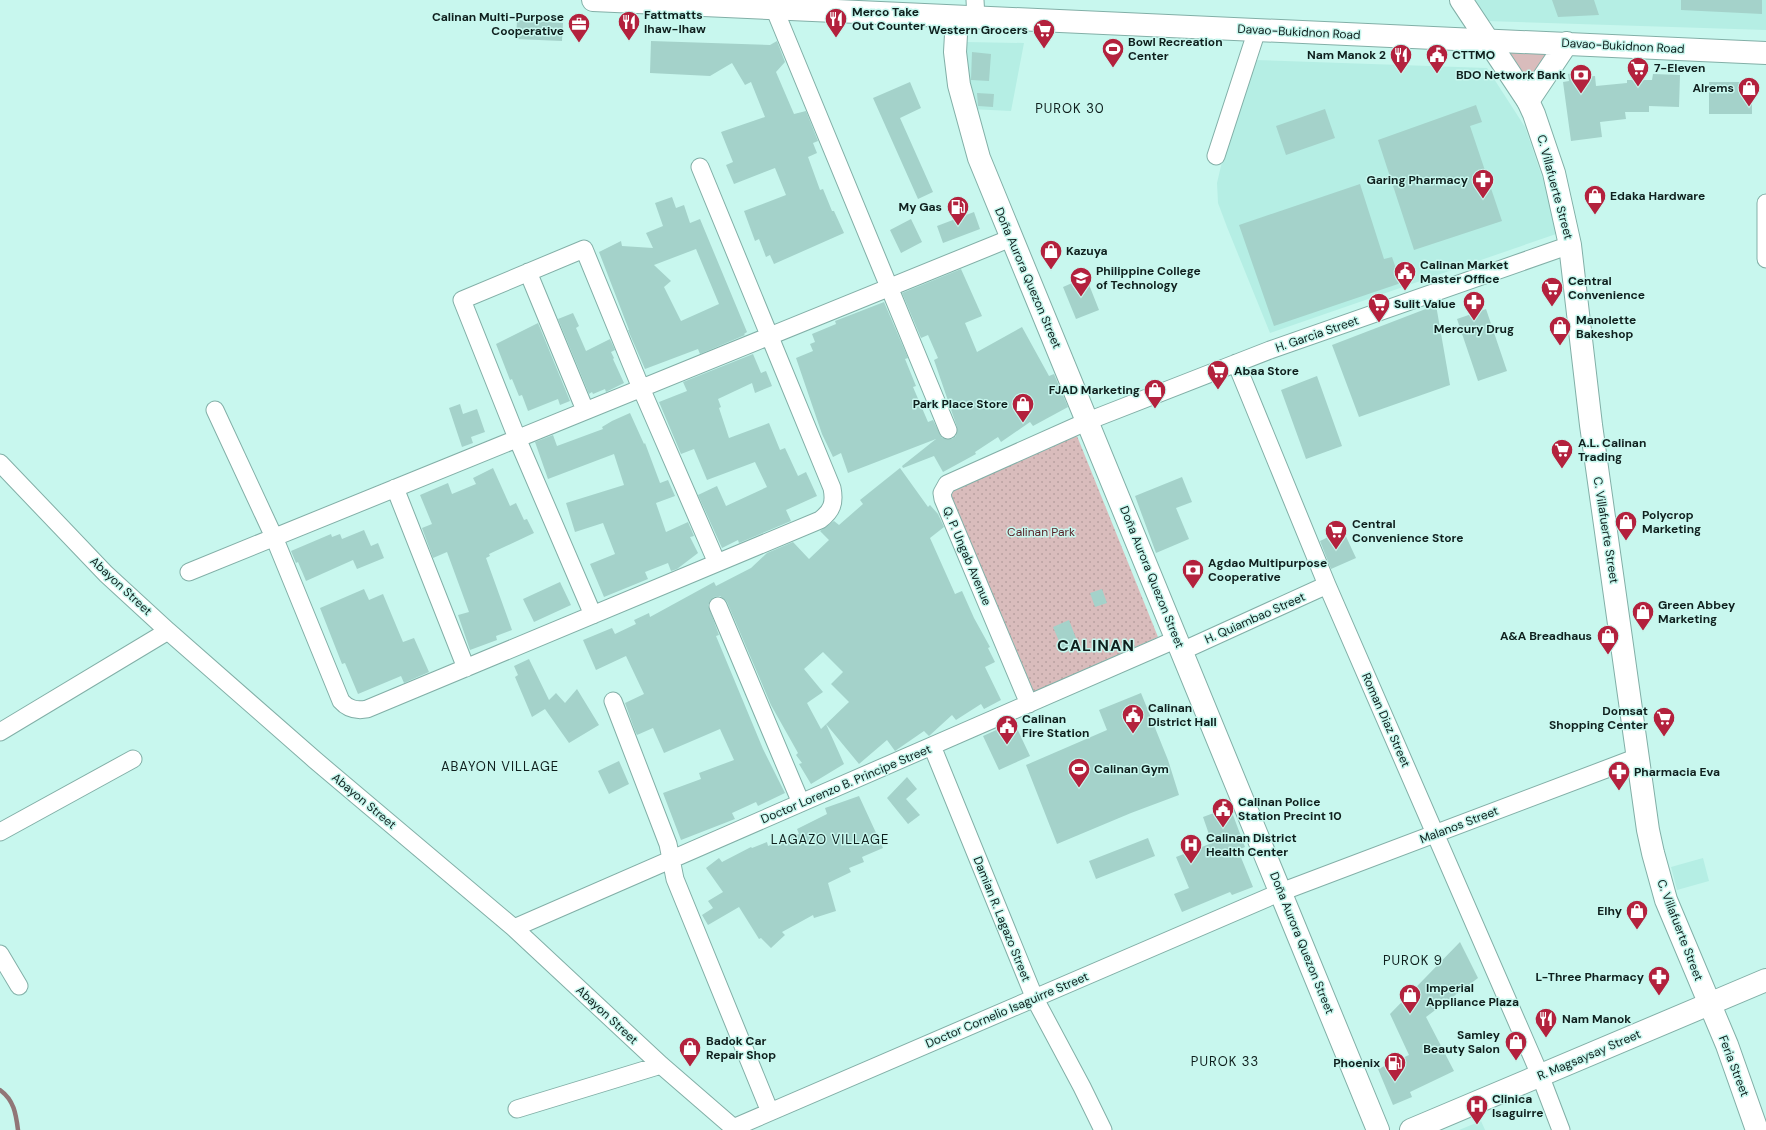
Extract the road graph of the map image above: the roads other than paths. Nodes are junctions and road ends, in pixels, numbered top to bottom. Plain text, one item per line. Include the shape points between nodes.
1 (593, 0) edge
2 (1461, 0) edge
3 (774, 8) junction
4 (969, 11) edge
5 (1257, 30) junction
6 (1488, 40) junction
7 (1567, 43) junction
8 (1766, 53) edge
9 (1528, 100) junction
10 (1216, 156) dead end
11 (700, 167) dead end
12 (1766, 203) edge
13 (1011, 238) junction
14 (1570, 245) junction
15 (1766, 259) edge
16 (528, 272) junction
17 (889, 287) junction
18 (769, 335) junction
19 (1236, 363) junction
20 (641, 388) junction
21 (215, 410) dead end
22 (585, 410) junction
23 (1088, 420) junction
24 (948, 430) dead end
25 (517, 438) junction
26 (0, 463) edge
27 (395, 488) junction
28 (274, 537) junction
29 (717, 563) junction
30 (189, 572) dead end
31 (1327, 585) junction
32 (718, 606) dead end
33 (593, 615) junction
34 (168, 631) junction
35 (1180, 645) junction
36 (466, 668) junction
37 (613, 701) dead end
38 (1028, 704) junction
39 (0, 732) edge
40 (932, 746) junction
41 (1638, 757) junction
42 (133, 759) dead end
43 (801, 803) junction
44 (0, 832) edge
45 (1436, 834) junction
46 (671, 860) junction
47 (1281, 892) junction
48 (514, 928) junction
49 (0, 954) edge
50 (1766, 980) edge
51 (20, 986) dead end
52 (1035, 999) junction
53 (1710, 1004) junction
54 (661, 1065) junction
55 (1540, 1075) junction
56 (517, 1109) dead end
57 (770, 1112) junction
58 (734, 1129) edge
59 (1103, 1130) edge
60 (1378, 1130) edge
61 (1411, 1130) edge
62 (1561, 1130) edge
63 (1757, 1130) edge

1 - 3 main road, Davao-Bukidnon Road
2 - 6 main road, C. Villafuerte Street
3 - 4 main road, Davao-Bukidnon Road
3 - 17 street
4 - 5 main road, Davao-Bukidnon Road
4 - 13 main road, Doña Aurora Quezon Street via 955,52 958,85 979,158
5 - 6 main road, Davao-Bukidnon Road
5 - 10 street
6 - 7 main road, Davao-Bukidnon Road
6 - 9 main road, C. Villafuerte Street
7 - 8 main road, Davao-Bukidnon Road
7 - 9 main road
9 - 14 main road, C. Villafuerte Street via 1554,173
11 - 18 street
12 - 15 street
13 - 17 street
13 - 23 main road, Doña Aurora Quezon Street
14 - 19 street, H. Garcia Street
14 - 41 main road, C. Villafuerte Street via 1592,433
16 - 20 street via 584,249
16 - 22 street
16 - 25 street via 462,300
17 - 18 street
17 - 24 street
18 - 20 street
18 - 29 street via 832,488 833,506 820,520
19 - 23 street, H. Garcia Street
19 - 31 street, Roman Diaz Street
20 - 22 street
20 - 29 street
21 - 28 street
22 - 25 street
23 - 35 main road, Doña Aurora Quezon Street
23 - 38 street, Q. P. Ungab Avenue via 952,480 942,493
25 - 27 street
25 - 33 street
26 - 34 street, Abayon Street via 106,574
27 - 28 street
27 - 36 street
28 - 30 street
28 - 36 street via 338,695 345,706 355,710 367,709
29 - 33 street
31 - 35 street, H. Quiambao Street
31 - 45 street, Roman Diaz Street
32 - 43 street
33 - 36 street
34 - 39 street
34 - 48 street, Abayon Street via 315,760
35 - 38 street, Doctor Lorenzo B. Principe Street
35 - 47 main road, Doña Aurora Quezon Street
37 - 46 street via 668,844
38 - 40 street, Doctor Lorenzo B. Principe Street
40 - 43 street, Doctor Lorenzo B. Principe Street
40 - 52 street, Damian R. Lagazo Street
41 - 45 street, Malanos Street
41 - 53 main road, C. Villafuerte Street via 1648,830 1659,876 1676,926
42 - 44 street
43 - 46 street, Doctor Lorenzo B. Principe Street
45 - 47 street, Malanos Street
45 - 55 street, Roman Diaz Street
46 - 48 street, Doctor Lorenzo B. Principe Street
46 - 57 street via 674,879
47 - 52 street, Doctor Cornelio Isaguirre Street
47 - 60 main road, Doña Aurora Quezon Street
48 - 54 street, Abayon Street
49 - 51 street
50 - 53 main road, R. Magsaysay Street
52 - 57 street, Doctor Cornelio Isaguirre Street
52 - 59 street, Damian R. Lagazo Street
53 - 55 main road, R. Magsaysay Street
53 - 63 main road, Feria Street
54 - 56 street
54 - 58 street, Abayon Street
55 - 61 main road, R. Magsaysay Street
55 - 62 street, Roman Diaz Street
57 - 58 street, Doctor Cornelio Isaguirre Street

